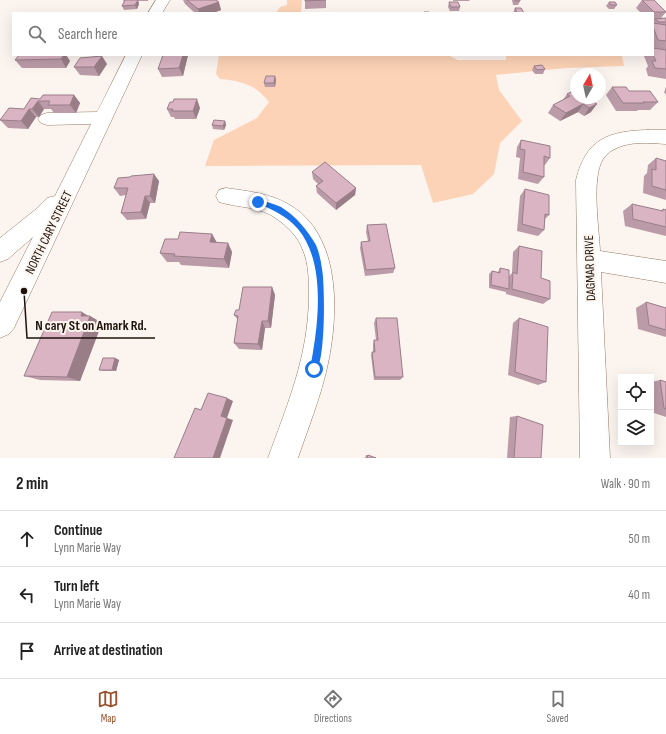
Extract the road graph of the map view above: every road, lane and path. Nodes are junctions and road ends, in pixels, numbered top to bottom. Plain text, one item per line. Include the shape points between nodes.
1 (163, 0) edge
2 (156, 12) edge
3 (133, 56) edge
4 (102, 118) junction
5 (47, 119) dead end
6 (666, 137) edge
7 (73, 181) junction
8 (226, 196) dead end
9 (0, 252) edge
10 (588, 259) junction
11 (666, 272) edge
12 (0, 325) edge
13 (283, 458) edge
14 (595, 458) edge

1 - 2 street
3 - 4 street, NORTH CARY STREET
4 - 5 street
4 - 7 street, NORTH CARY STREET
6 - 10 street, DAGMAR DRIVE via 620,140 607,145 597,154 590,165 586,180
7 - 9 street, NORTH CARY STREET via 43,216
7 - 12 street, NORTH CARY STREET
8 - 13 street via 279,209 300,226 313,247 319,269 319,342 314,369
10 - 11 street
10 - 14 street, DAGMAR DRIVE

